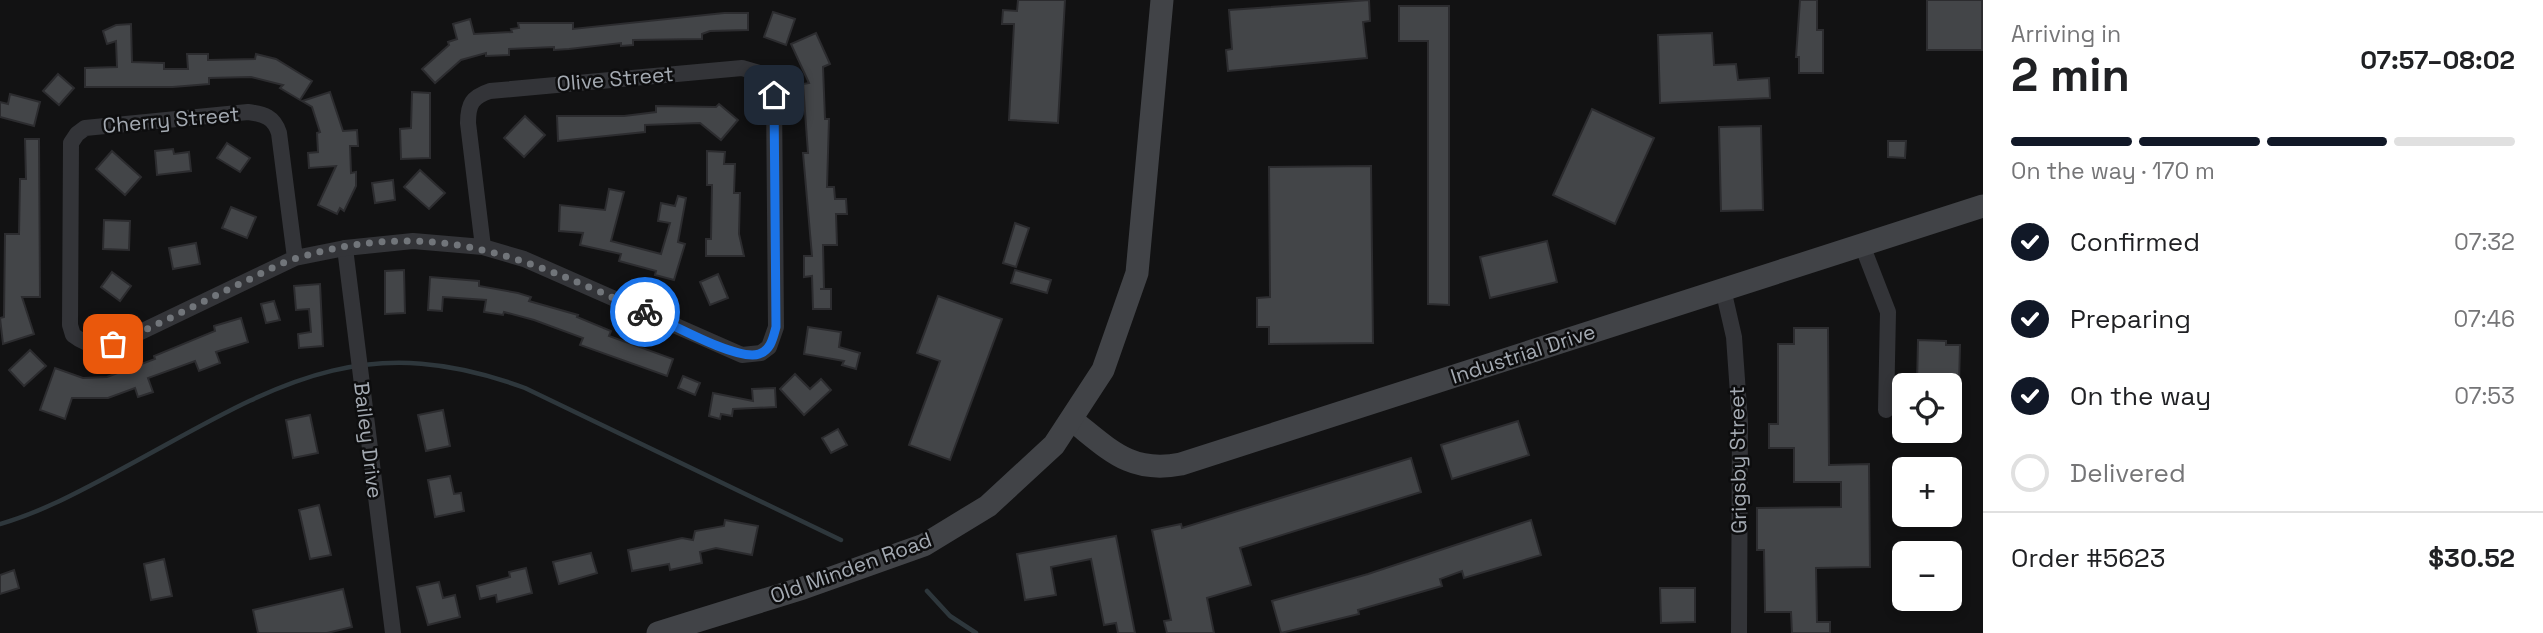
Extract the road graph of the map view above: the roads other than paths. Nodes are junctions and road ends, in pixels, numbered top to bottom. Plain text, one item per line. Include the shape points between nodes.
1 (1162, 0) edge
2 (1983, 206) edge
3 (1862, 245) junction
4 (483, 247) junction
5 (345, 248) junction
6 (295, 258) junction
7 (1723, 289) junction
8 (1886, 410) dead end
9 (1072, 420) junction
10 (393, 633) edge
11 (658, 633) edge
12 (1739, 633) edge

1 - 9 main road, Old Minden Road via 1137,273 1107,362
2 - 3 main road, Industrial Drive
3 - 7 main road, Industrial Drive
3 - 8 street via 1888,312
4 - 4 street, Olive Street via 468,123 475,97 490,91 742,68 763,74 774,95 776,327 769,347 761,353 742,355 562,274
4 - 5 street via 413,241
5 - 6 street
5 - 10 street, Bailey Drive
6 - 6 street, Cherry Street via 279,133 266,115 248,112 101,126 77,134 69,154 70,318 73,335 92,346 113,344
7 - 9 main road, Industrial Drive via 1181,464 1149,467 1129,462
7 - 12 street, Grigsby Street via 1734,337 1740,422
9 - 11 main road, Old Minden Road via 1023,476 939,537 898,556

